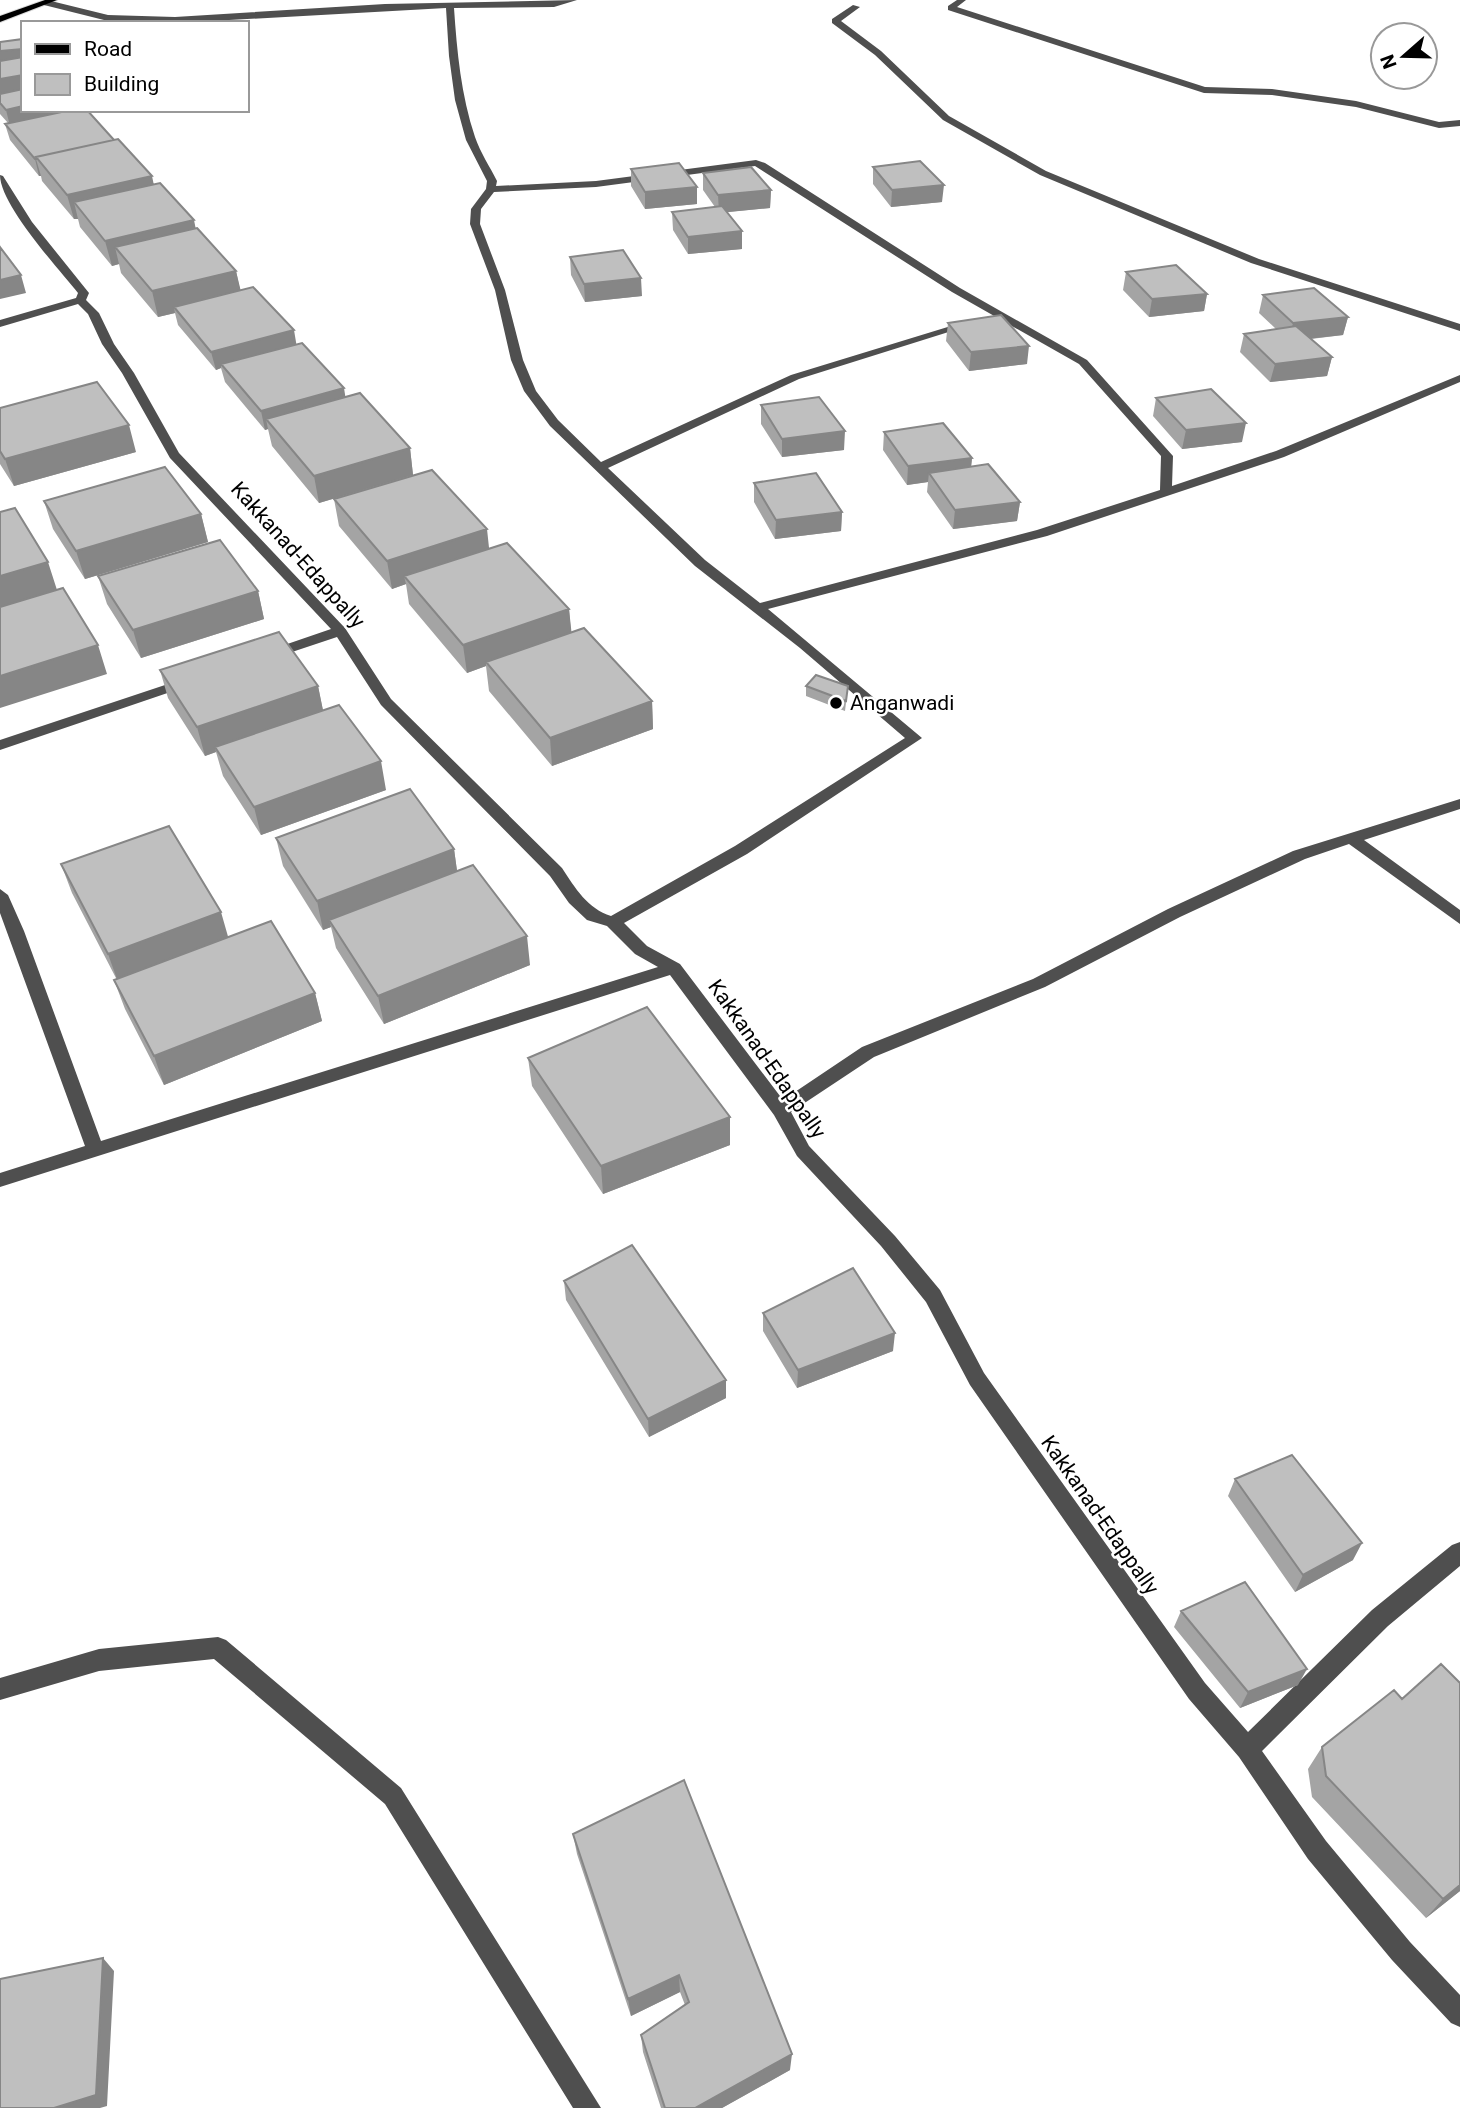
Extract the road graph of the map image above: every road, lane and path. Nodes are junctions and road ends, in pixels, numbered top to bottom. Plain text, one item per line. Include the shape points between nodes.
1 (573, 0) edge
2 (962, 0) edge
3 (50, 1) edge
4 (846, 3) dead end
5 (450, 7) junction
6 (0, 19) edge
7 (1460, 123) edge
8 (0, 178) edge
9 (491, 189) junction
10 (80, 300) junction
11 (999, 314) junction
12 (0, 324) edge
13 (1460, 328) edge
14 (1460, 378) edge
15 (600, 467) junction
16 (1166, 492) junction
17 (757, 608) junction
18 (341, 631) junction
19 (249, 662) edge
20 (196, 679) edge
21 (0, 745) edge
22 (1460, 804) edge
23 (1351, 838) junction
24 (0, 894) edge
25 (1460, 918) edge
26 (613, 922) junction
27 (674, 968) junction
28 (781, 1110) junction
29 (95, 1149) junction
30 (0, 1180) edge
31 (1460, 1552) edge
32 (0, 1689) edge
33 (1247, 1749) junction
34 (1460, 2014) edge
35 (588, 2108) edge

1 - 5 street
2 - 7 street via 951,8 1204,90 1272,92 1356,104 1439,125
3 - 5 street via 108,18 175,20
3 - 6 main road
4 - 13 street via 856,7 835,21 878,53 946,118 1043,173 1255,261
5 - 9 street via 460,100 471,140 492,181
8 - 10 street, Kakkanad-Edappally via 84,293
9 - 11 street via 596,184 759,164
9 - 15 street via 476,209 475,224 500,290 517,360 530,391 554,422
10 - 12 street
10 - 18 street, Kakkanad-Edappally via 93,313 174,455
11 - 15 street via 795,377
11 - 16 street via 1083,362 1104,383 1167,456
14 - 16 street via 1280,454
15 - 17 street via 700,563
16 - 17 street via 1042,533
17 - 26 street via 915,738 741,850
18 - 19 street
18 - 26 street, Kakkanad-Edappally via 386,702 556,872 575,899 593,916
20 - 21 street
22 - 23 street
23 - 25 street
23 - 28 street via 1299,855 1199,901 1039,983 868,1052
24 - 29 street
26 - 27 street, Kakkanad-Edappally via 641,950
27 - 28 street, Kakkanad-Edappally
27 - 29 street
28 - 33 street, Kakkanad-Edappally via 803,1151 933,1296 977,1379 1197,1692
29 - 30 street
31 - 33 street via 1380,1618
32 - 35 street via 99,1660 218,1648 393,1796
33 - 34 street, Kakkanad-Edappally via 1317,1850

